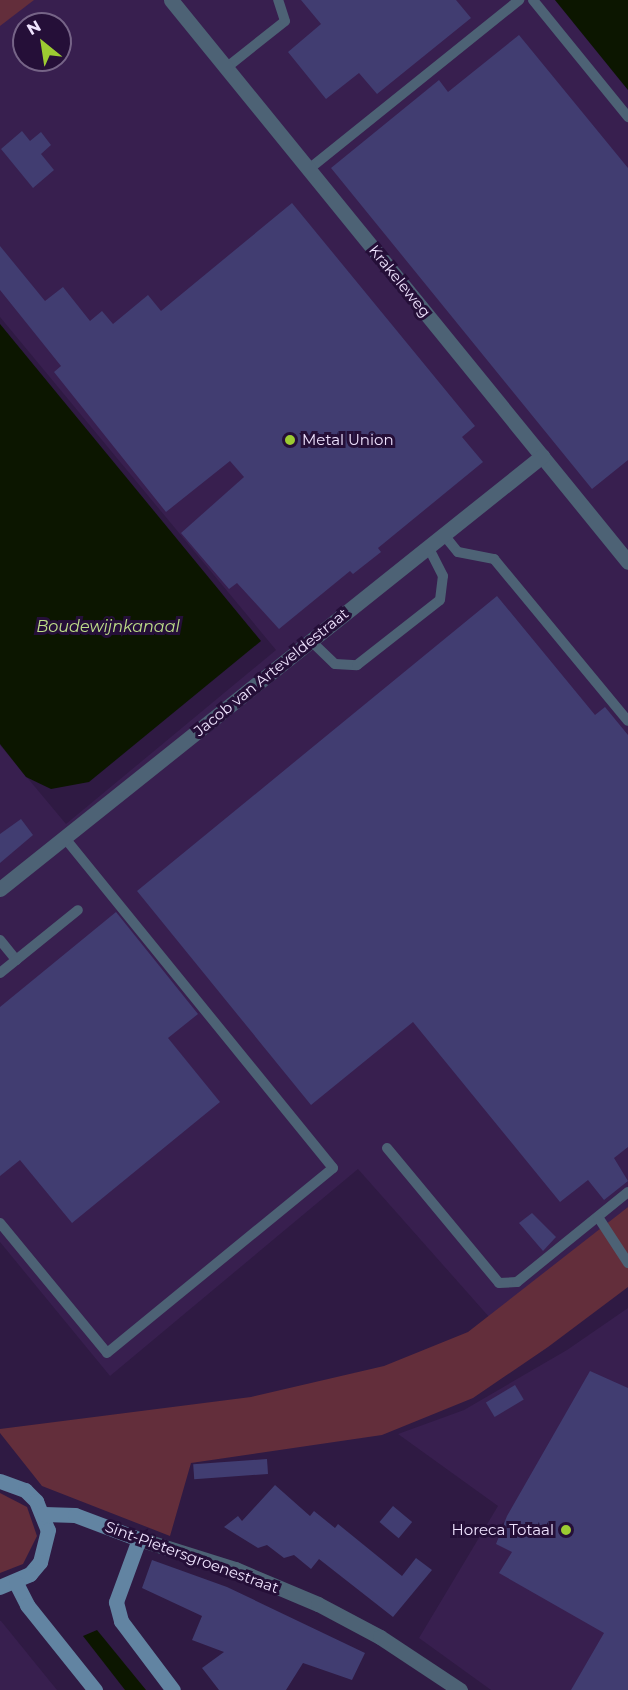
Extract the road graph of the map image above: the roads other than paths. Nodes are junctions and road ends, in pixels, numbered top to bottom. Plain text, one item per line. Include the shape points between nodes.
1 (171, 0) edge
2 (278, 0) edge
3 (519, 0) edge
4 (533, 0) edge
5 (226, 68) junction
6 (628, 117) edge
7 (309, 169) junction
8 (542, 456) junction
9 (444, 535) junction
10 (428, 548) junction
11 (628, 562) edge
12 (311, 641) junction
13 (628, 721) edge
14 (64, 837) junction
15 (0, 889) edge
16 (78, 910) dead end
17 (0, 940) edge
18 (16, 960) junction
19 (0, 973) edge
20 (387, 1148) dead end
21 (628, 1192) edge
22 (598, 1217) junction
23 (0, 1223) edge
24 (628, 1263) edge
25 (0, 1481) edge
26 (44, 1514) junction
27 (139, 1539) junction
28 (16, 1583) junction
29 (0, 1587) edge
30 (95, 1690) edge
31 (173, 1690) edge
32 (460, 1690) edge

1 - 5 street, Krakeleweg
2 - 5 lane via 285,21
3 - 7 lane
4 - 6 lane
5 - 7 street, Krakeleweg
7 - 8 street, Krakeleweg
8 - 9 street, Jacob van Arteveldestraat
8 - 11 street, Krakeleweg
9 - 10 street, Jacob van Arteveldestraat
9 - 13 lane via 458,552 494,559
10 - 12 street, Jacob van Arteveldestraat
10 - 12 lane via 443,576 440,600 357,665 335,664
12 - 14 street, Jacob van Arteveldestraat
14 - 15 street, Jacob van Arteveldestraat
14 - 23 lane via 333,1168 107,1353
16 - 18 lane
17 - 18 lane
18 - 19 lane
20 - 22 lane via 499,1283 517,1282
21 - 22 lane
22 - 24 lane
25 - 26 main road via 26,1490
26 - 27 main road, Sint-Pietersgroenestraat via 75,1515
26 - 28 main road via 46,1546 40,1562
27 - 31 main road via 116,1602 121,1621
27 - 32 street, Sint-Pietersgroenestraat via 235,1569 318,1604 380,1637
28 - 29 main road
28 - 30 main road via 27,1605

